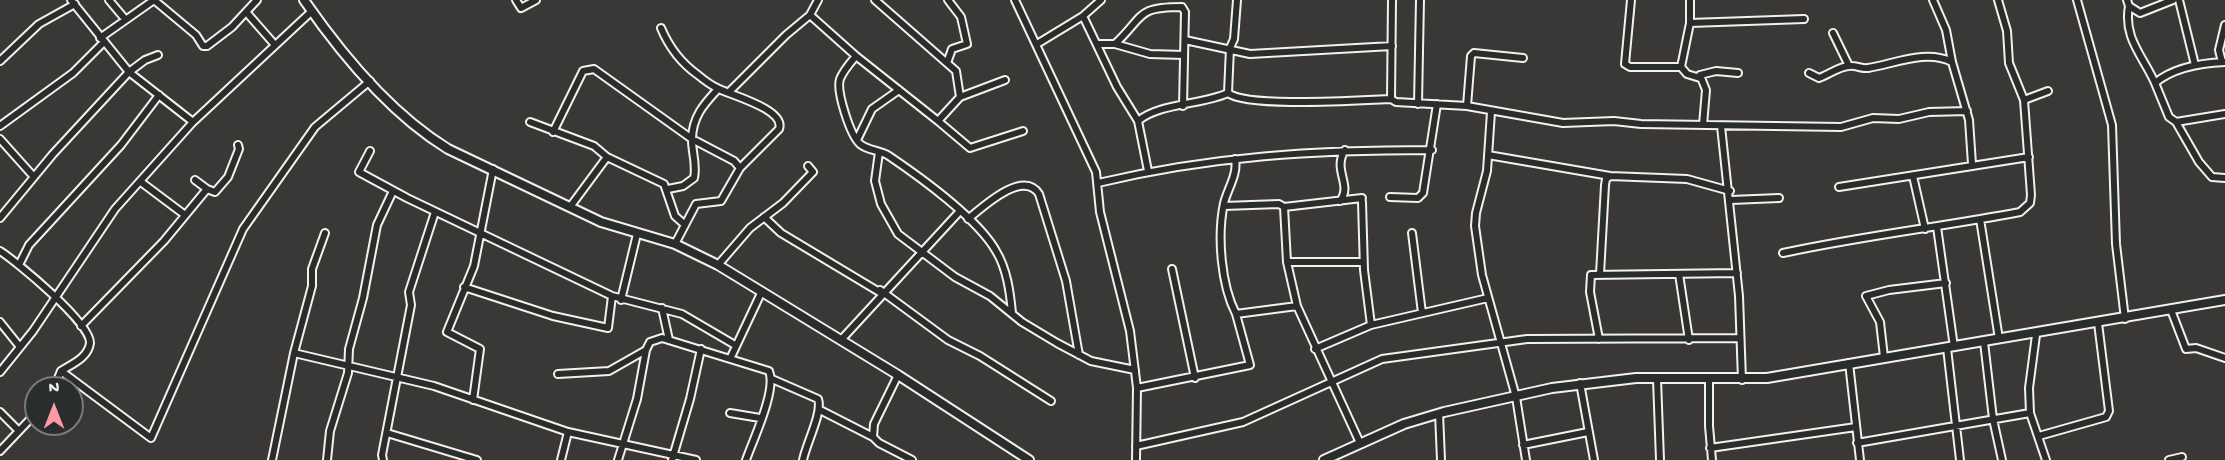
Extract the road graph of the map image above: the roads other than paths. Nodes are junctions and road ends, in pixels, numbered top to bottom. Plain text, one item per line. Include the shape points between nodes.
1 (109, 0) edge
2 (257, 0) edge
3 (304, 0) edge
4 (516, 0) edge
5 (536, 0) edge
6 (818, 0) edge
7 (875, 0) edge
8 (948, 0) edge
9 (1015, 0) edge
10 (1101, 0) edge
11 (1237, 0) edge
12 (1392, 0) edge
13 (1420, 0) edge
14 (1631, 0) edge
15 (1690, 0) edge
16 (1933, 0) edge
17 (1998, 0) edge
18 (2077, 0) edge
19 (2173, 0) edge
20 (2179, 0) edge
21 (73, 2) edge
22 (2128, 3) edge
23 (312, 11) junction
24 (247, 13) junction
25 (810, 15) junction
26 (1083, 16) junction
27 (125, 19) junction
28 (1804, 19) dead end
29 (1690, 23) junction
30 (2225, 25) edge
31 (661, 28) dead end
32 (1833, 33) dead end
33 (102, 40) junction
34 (1185, 40) junction
35 (1036, 44) junction
36 (1098, 44) junction
37 (1115, 44) junction
38 (274, 45) junction
39 (1392, 46) junction
40 (1230, 48) junction
41 (158, 55) dead end
42 (856, 56) junction
43 (1184, 56) junction
44 (1523, 58) dead end
45 (0, 61) edge
46 (1952, 62) junction
47 (2223, 62) edge
48 (947, 63) junction
49 (2195, 65) junction
50 (1848, 66) junction
51 (1681, 67) junction
52 (129, 72) junction
53 (1738, 72) dead end
54 (1809, 74) dead end
55 (1700, 78) junction
56 (1005, 80) dead end
57 (370, 81) junction
58 (2155, 83) junction
59 (718, 89) junction
60 (899, 90) junction
61 (2048, 91) dead end
62 (729, 92) junction
63 (1228, 93) junction
64 (159, 95) junction
65 (960, 97) junction
66 (1391, 99) junction
67 (2024, 99) junction
68 (1419, 104) junction
69 (1437, 104) junction
70 (1182, 106) junction
71 (1467, 106) junction
72 (1967, 111) junction
73 (1491, 112) junction
74 (2225, 114) edge
75 (938, 121) junction
76 (1138, 121) junction
77 (193, 122) junction
78 (530, 122) dead end
79 (2176, 122) junction
80 (1703, 125) junction
81 (0, 126) edge
82 (1721, 126) junction
83 (1023, 131) dead end
84 (553, 132) junction
85 (0, 139) edge
86 (692, 139) junction
87 (857, 140) junction
88 (238, 145) dead end
89 (1345, 150) junction
90 (1432, 150) junction
91 (370, 151) dead end
92 (879, 152) junction
93 (1488, 155) junction
94 (608, 157) junction
95 (2028, 157) junction
96 (1235, 159) junction
97 (1972, 164) junction
98 (808, 166) dead end
99 (740, 168) junction
100 (493, 169) junction
101 (1148, 171) junction
102 (1610, 176) junction
103 (1912, 176) junction
104 (34, 177) junction
105 (2225, 178) edge
106 (195, 180) dead end
107 (141, 182) junction
108 (1098, 183) junction
109 (1839, 188) dead end
110 (207, 189) junction
111 (668, 189) junction
112 (393, 191) junction
113 (1730, 191) junction
114 (1390, 197) dead end
115 (1779, 198) dead end
116 (1731, 200) junction
117 (1339, 202) junction
118 (1224, 206) junction
119 (570, 207) junction
120 (1284, 207) junction
121 (435, 212) junction
122 (960, 212) junction
123 (185, 215) junction
124 (764, 217) junction
125 (0, 218) edge
126 (968, 219) junction
127 (1980, 219) junction
128 (684, 225) junction
129 (1937, 227) junction
130 (1925, 229) junction
131 (483, 232) junction
132 (325, 233) dead end
133 (1412, 233) dead end
134 (637, 234) junction
135 (675, 244) junction
136 (0, 251) edge
137 (921, 252) junction
138 (1783, 253) dead end
139 (1287, 262) junction
140 (1363, 262) junction
141 (20, 263) junction
142 (718, 265) junction
143 (1172, 269) dead end
144 (1737, 273) junction
145 (1600, 274) junction
146 (1679, 274) junction
147 (1946, 283) junction
148 (464, 287) junction
149 (762, 291) junction
150 (884, 293) junction
151 (612, 296) junction
152 (56, 297) junction
153 (1488, 298) junction
154 (621, 300) junction
155 (2225, 300) edge
156 (1297, 306) junction
157 (662, 308) junction
158 (2171, 310) junction
159 (1012, 313) junction
160 (1422, 313) junction
161 (1236, 314) junction
162 (2125, 319) junction
163 (0, 322) edge
164 (2098, 323) junction
165 (1371, 325) junction
166 (81, 327) junction
167 (2036, 334) junction
168 (1740, 338) junction
169 (1599, 339) junction
170 (1999, 339) junction
171 (669, 340) junction
172 (841, 340) junction
173 (1501, 340) junction
174 (1689, 340) junction
175 (1984, 342) junction
176 (735, 345) junction
177 (20, 347) junction
178 (1951, 347) junction
179 (701, 349) junction
180 (1315, 349) junction
181 (646, 350) junction
182 (294, 353) junction
183 (1079, 355) junction
184 (731, 357) junction
185 (1884, 357) junction
186 (2225, 358) edge
187 (1849, 363) junction
188 (348, 366) junction
189 (61, 370) junction
190 (1135, 370) junction
191 (0, 372) edge
192 (558, 374) dead end
193 (898, 375) junction
194 (59, 376) edge
195 (399, 376) junction
196 (1195, 378) junction
197 (772, 379) junction
198 (1657, 379) junction
199 (1709, 380) junction
200 (1742, 380) junction
201 (1331, 382) junction
202 (1580, 383) junction
203 (1137, 388) junction
204 (1516, 397) junction
205 (473, 400) junction
206 (1051, 401) dead end
207 (820, 410) junction
208 (0, 412) edge
209 (730, 413) dead end
210 (1439, 413) junction
211 (2030, 413) junction
212 (760, 418) junction
213 (1993, 419) junction
214 (24, 426) edge
215 (1955, 426) junction
216 (1856, 427) junction
217 (19, 431) junction
218 (568, 432) junction
219 (1588, 432) junction
220 (387, 433) junction
221 (2039, 436) junction
222 (873, 437) junction
223 (1857, 442) junction
224 (1360, 443) junction
225 (621, 445) junction
226 (1523, 445) junction
227 (1136, 447) junction
228 (1710, 448) junction
229 (0, 451) edge
230 (2182, 457) dead end
231 (673, 458) edge
232 (1330, 459) edge
233 (272, 460) edge
234 (327, 460) edge
235 (383, 460) edge
236 (474, 460) edge
237 (561, 460) edge
238 (618, 460) edge
239 (696, 460) edge
240 (746, 460) edge
241 (802, 460) edge
242 (912, 460) edge
243 (1029, 460) edge
244 (1136, 460) edge
245 (1441, 460) edge
246 (1526, 460) edge
247 (1594, 460) edge
248 (1660, 460) edge
249 (1712, 460) edge
250 (1860, 460) edge
251 (1960, 460) edge
252 (2002, 460) edge
253 (2046, 460) edge
254 (2169, 460) edge

1 - 27 street
2 - 24 street
3 - 23 street
4 - 5 street via 521,8
6 - 25 street
7 - 48 street
8 - 48 street via 961,17 967,44 952,49
9 - 35 street
10 - 26 street
11 - 40 street
12 - 39 street
13 - 68 street
14 - 51 street via 1625,64
15 - 29 street
16 - 46 street via 1946,30
17 - 67 street via 2007,31 2008,63
18 - 162 street via 2112,125 2116,244
19 - 22 street via 2140,13
20 - 49 street
21 - 33 street
21 - 45 street via 39,24
22 - 58 street via 2127,31
23 - 38 street
23 - 57 street
24 - 27 street via 207,46 154,0
24 - 38 street
25 - 42 street
25 - 62 street
26 - 35 street
26 - 36 street
27 - 33 street
28 - 29 street
29 - 51 street
30 - 47 street via 2219,50
31 - 59 street via 672,51 684,64
32 - 50 street
33 - 52 street
33 - 81 street via 73,73
34 - 37 street via 1185,12 1182,8 1162,7 1143,13
34 - 40 street
34 - 43 street
35 - 108 street
36 - 37 street
36 - 76 street
37 - 43 street via 1150,54
38 - 77 street
39 - 40 street via 1250,54
39 - 66 street
40 - 63 street
41 - 52 street
42 - 60 street
42 - 87 street via 839,85 844,112
43 - 70 street
44 - 71 street via 1474,53
46 - 50 street via 1922,58 1864,69
46 - 72 street
47 - 49 street
48 - 65 street via 956,71
49 - 58 street
50 - 54 street via 1819,78
51 - 55 street via 1687,74
52 - 64 street
52 - 104 street
53 - 55 street via 1702,74
55 - 80 street via 1706,90
56 - 65 street
57 - 100 street via 429,137
57 - 189 street via 315,126 243,230 151,438
58 - 79 street via 2169,117
59 - 62 street
59 - 86 street via 698,113
60 - 75 street
60 - 87 street via 872,109
61 - 67 street
62 - 99 street via 766,110 780,123 779,129
63 - 66 street via 1273,102
63 - 70 street
64 - 77 street
64 - 141 street via 121,145 29,245
65 - 75 street
66 - 68 street
67 - 95 street
68 - 69 street
69 - 71 street
69 - 90 street
70 - 76 street via 1151,112
71 - 73 street
72 - 82 street via 1873,118 1841,127
72 - 97 street
73 - 80 street via 1563,123
73 - 93 street
74 - 79 street
75 - 83 street via 970,148
76 - 101 street
77 - 107 street
78 - 84 street
79 - 105 street via 2212,177
80 - 82 street
82 - 113 street
84 - 86 street via 589,68 599,71
84 - 94 street via 594,146
85 - 104 street
86 - 99 street
86 - 111 street via 694,178 683,186
87 - 92 street
88 - 110 street via 228,177 215,192
89 - 90 street
89 - 96 street
89 - 117 street via 1339,165 1344,188
90 - 114 street via 1423,193 1418,198
91 - 112 street via 359,172
92 - 122 street
92 - 137 street via 874,176 881,204 898,234
93 - 102 street
93 - 153 street via 1475,219
94 - 111 street
94 - 119 street
95 - 97 street
95 - 127 street via 2031,195 2026,208
96 - 101 street
96 - 118 street via 1237,167
97 - 103 street
98 - 124 street via 813,172
99 - 128 street via 722,201 696,204
100 - 119 street
100 - 131 street
101 - 108 street
102 - 113 street via 1680,178
102 - 145 street via 1605,185
103 - 109 street
103 - 130 street
104 - 125 street
106 - 110 street
107 - 123 street
107 - 152 street via 105,222
108 - 190 street via 1100,212 1126,311
110 - 123 street
111 - 128 street via 675,216
112 - 121 street
112 - 188 street via 377,225
113 - 116 street
115 - 116 street
116 - 144 street
117 - 120 street
117 - 140 street via 1362,200
118 - 120 street
118 - 161 street via 1222,249 1226,282
119 - 134 street
120 - 139 street
121 - 131 street
121 - 195 street via 410,292
122 - 126 street
122 - 137 street
123 - 166 street
124 - 142 street
124 - 150 street via 781,233
126 - 159 street via 996,251 1009,288
126 - 183 street via 1011,189 1028,184 1034,187 1066,281
127 - 129 street
127 - 170 street
128 - 135 street
129 - 130 street
129 - 147 street
130 - 138 street
131 - 148 street
131 - 151 street
132 - 182 street via 312,269 312,286
133 - 160 street
134 - 135 street
134 - 154 street
135 - 142 street
136 - 141 street
137 - 150 street
137 - 159 street
139 - 140 street
139 - 156 street
140 - 165 street
141 - 152 street
142 - 149 street
143 - 196 street
144 - 146 street
144 - 168 street
145 - 146 street
145 - 169 street via 1591,275 1588,283
146 - 174 street
147 - 178 street
147 - 185 street via 1866,296 1878,315
148 - 151 street via 553,316 608,328
148 - 205 street via 447,332 480,349
149 - 172 street
149 - 176 street
150 - 172 street
150 - 206 street via 948,340
151 - 154 street
152 - 166 street
152 - 177 street
153 - 160 street
153 - 173 street
154 - 157 street
155 - 158 street
156 - 161 street
156 - 180 street
157 - 171 street
157 - 176 street via 682,314
158 - 162 street
158 - 186 street via 2186,349 2196,348
159 - 183 street
160 - 165 street
161 - 196 street via 1250,365
162 - 164 street
163 - 177 street
164 - 167 street
164 - 221 street via 2109,411 2106,417
165 - 180 street
166 - 189 street via 88,334 87,350 80,360
167 - 170 street
167 - 211 street
168 - 174 street
168 - 200 street
169 - 173 street
169 - 174 street
170 - 175 street
171 - 179 street
171 - 181 street via 655,339
172 - 193 street
173 - 201 street via 1382,359
173 - 204 street
175 - 178 street
175 - 213 street
176 - 184 street
177 - 191 street
178 - 185 street
178 - 215 street
179 - 184 street
179 - 231 street
180 - 201 street
181 - 192 street via 609,371
181 - 225 street via 637,399
182 - 188 street
182 - 233 street
183 - 190 street
184 - 197 street via 769,371
185 - 187 street
187 - 200 street
187 - 216 street
188 - 195 street
188 - 234 street via 330,431
189 - 194 street
190 - 203 street
193 - 222 street via 874,424
193 - 243 street
195 - 205 street
195 - 220 street
196 - 203 street
197 - 207 street via 818,399
197 - 212 street
198 - 199 street
198 - 202 street
198 - 248 street
199 - 200 street
199 - 228 street
201 - 224 street
201 - 227 street via 1243,422
202 - 204 street
202 - 219 street
203 - 227 street
204 - 210 street
204 - 226 street
205 - 218 street
207 - 222 street
207 - 241 street
208 - 217 street
209 - 212 street
210 - 224 street
210 - 245 street
211 - 213 street
211 - 221 street
212 - 240 street
213 - 215 street
213 - 252 street
214 - 217 street
215 - 223 street
215 - 251 street
216 - 223 street
216 - 228 street
217 - 229 street
218 - 225 street
218 - 237 street
219 - 226 street
219 - 247 street
220 - 235 street
220 - 236 street
221 - 253 street
222 - 242 street
223 - 250 street
224 - 232 street
225 - 231 street
225 - 238 street
226 - 246 street
227 - 244 street
228 - 249 street
230 - 254 street
231 - 239 street

